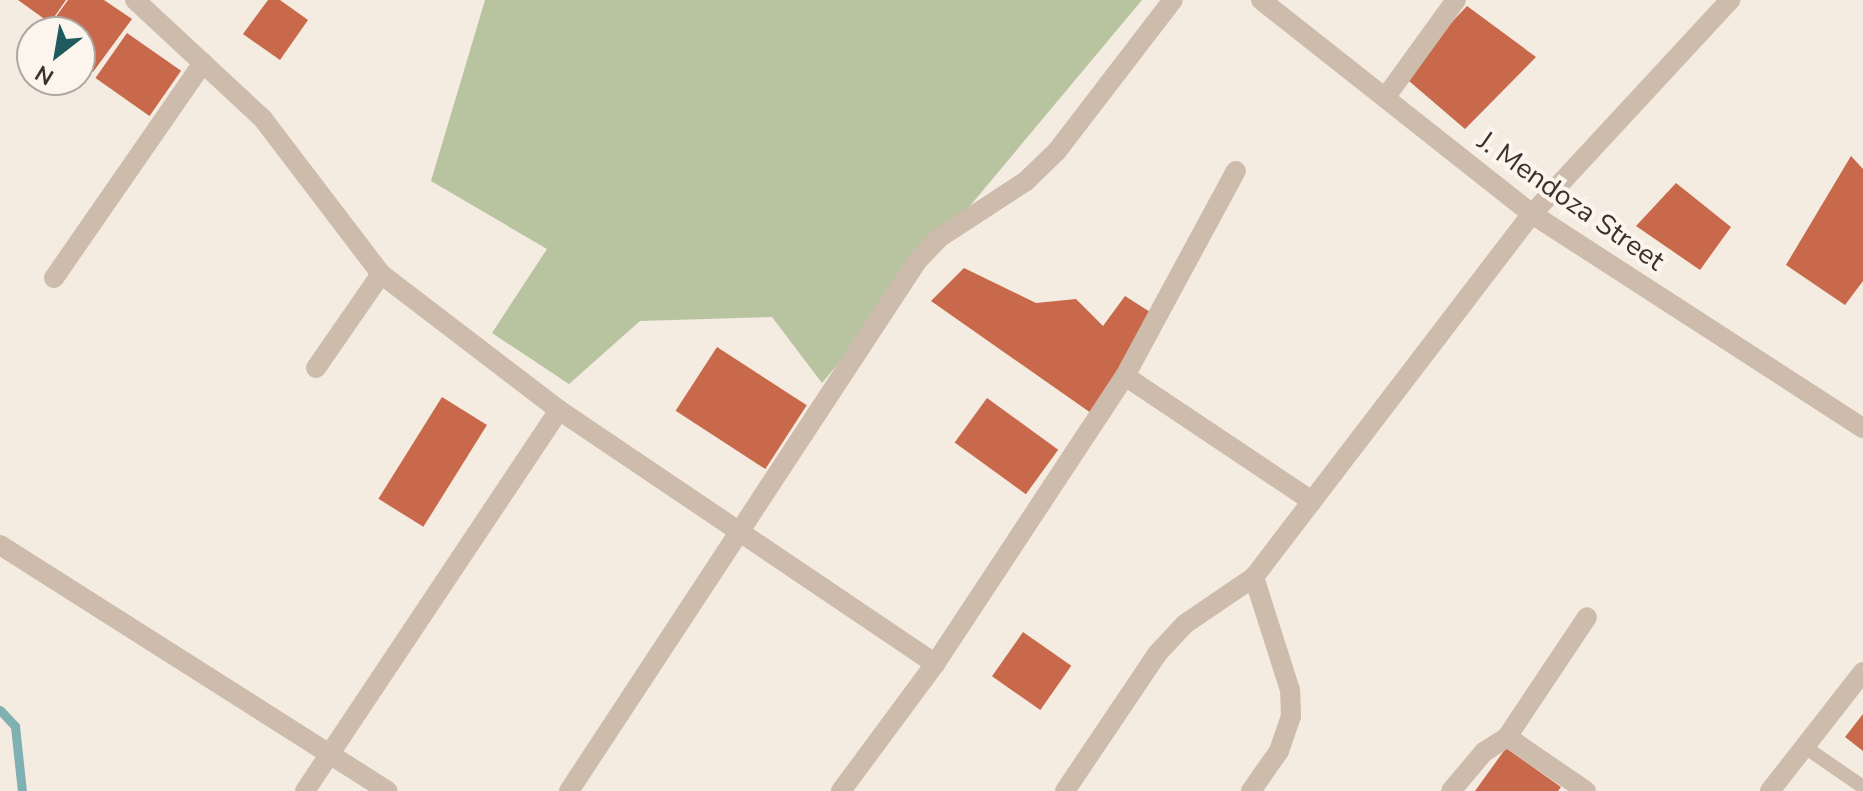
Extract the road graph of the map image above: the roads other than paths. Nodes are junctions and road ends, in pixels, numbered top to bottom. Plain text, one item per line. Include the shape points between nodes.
1 (135, 0) edge
2 (1173, 0) edge
3 (1261, 0) edge
4 (1456, 0) edge
5 (1730, 0) edge
6 (203, 63) junction
7 (1385, 98) junction
8 (1236, 171) dead end
9 (1532, 214) junction
10 (381, 274) junction
11 (54, 278) dead end
12 (316, 368) dead end
13 (1125, 376) junction
14 (559, 410) junction
15 (1863, 428) edge
16 (1312, 501) junction
17 (738, 532) junction
18 (0, 545) edge
19 (1254, 577) junction
20 (1587, 617) dead end
21 (935, 664) junction
22 (1863, 672) edge
23 (1507, 737) junction
24 (1805, 747) junction
25 (331, 751) junction
26 (1863, 787) edge
27 (847, 789) edge
28 (305, 791) edge
29 (387, 791) edge
30 (569, 791) edge
31 (1065, 791) edge
32 (1251, 791) edge
33 (1451, 791) edge
34 (1586, 791) edge
35 (1770, 791) edge

1 - 6 street
2 - 17 street via 1057,151 1026,181 939,238 918,260
3 - 7 street, J. Mendoza Street
4 - 7 street
5 - 9 street
6 - 10 street via 263,119
6 - 11 street
7 - 9 street, J. Mendoza Street
8 - 13 street
9 - 15 street, J. Mendoza Street
9 - 16 street
10 - 12 street
10 - 14 street
13 - 16 street
13 - 21 street
14 - 17 street
14 - 25 street
16 - 19 street
17 - 21 street
17 - 30 street
18 - 25 street
19 - 31 street via 1185,624 1157,654
19 - 32 street via 1290,690 1291,716 1279,751
20 - 23 street
21 - 27 street
22 - 24 street
23 - 33 street via 1484,752
23 - 34 street
24 - 26 lane
24 - 35 street
25 - 28 street
25 - 29 street

